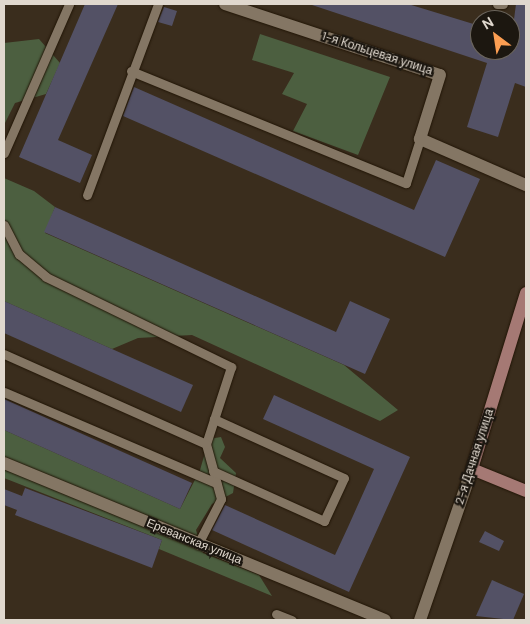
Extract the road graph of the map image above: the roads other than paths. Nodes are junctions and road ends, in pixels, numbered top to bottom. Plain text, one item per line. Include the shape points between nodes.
1 (69, 4) edge
2 (158, 4) edge
3 (225, 4) edge
4 (497, 4) edge
5 (503, 4) edge
6 (131, 71) junction
7 (420, 139) junction
8 (4, 153) edge
9 (526, 185) edge
10 (87, 195) dead end
11 (4, 225) edge
12 (526, 293) edge
13 (4, 354) edge
14 (4, 392) edge
15 (214, 419) junction
16 (206, 444) junction
17 (4, 463) edge
18 (472, 469) junction
19 (213, 471) junction
20 (216, 483) junction
21 (526, 491) edge
22 (198, 544) junction
23 (276, 614) dead end
24 (292, 620) edge
25 (385, 620) edge
26 (420, 620) edge

1 - 8 lane
2 - 6 lane
3 - 7 street, 1-я Кольцевая улица via 440,75
4 - 5 lane
6 - 7 lane via 406,184
6 - 10 lane
7 - 9 street
11 - 15 lane via 19,254 46,277 231,366
12 - 18 main road, 2-я Дачная улица
13 - 16 lane
14 - 20 lane
15 - 16 lane
15 - 19 lane via 344,478 324,521
16 - 19 lane
17 - 22 street, Ереванская улица
18 - 21 main road
18 - 26 street, 2-я Дачная улица
19 - 20 lane
20 - 22 lane via 220,499
22 - 25 street, Ереванская улица
23 - 24 lane

